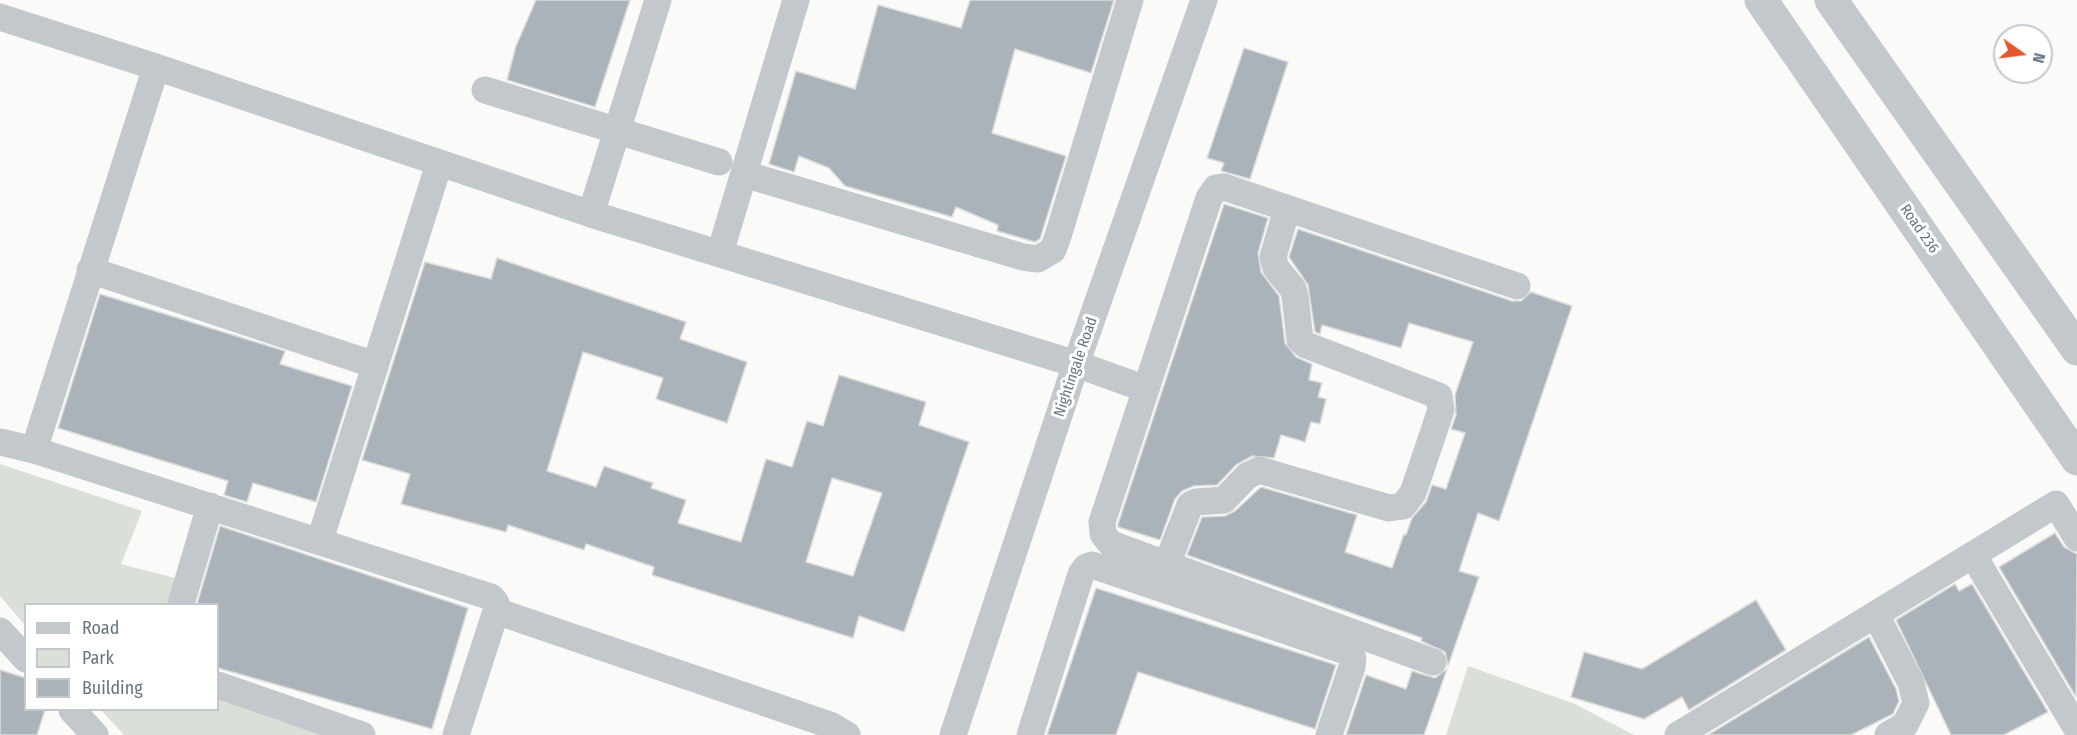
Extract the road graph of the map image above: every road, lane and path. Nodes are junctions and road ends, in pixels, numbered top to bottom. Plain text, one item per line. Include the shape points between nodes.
1 (658, 0) edge
2 (796, 0) edge
3 (1130, 0) edge
4 (1204, 0) edge
5 (1761, 0) edge
6 (1831, 0) edge
7 (0, 17) edge
8 (156, 67) junction
9 (485, 90) dead end
10 (617, 130) junction
11 (719, 162) dead end
12 (439, 164) junction
13 (744, 174) junction
14 (1287, 209) junction
15 (591, 214) junction
16 (720, 253) junction
17 (90, 270) junction
18 (1517, 286) dead end
19 (2077, 349) edge
20 (1076, 364) junction
21 (375, 365) junction
22 (1146, 389) junction
23 (0, 442) edge
24 (34, 450) junction
25 (2077, 459) edge
26 (210, 506) junction
27 (2077, 538) edge
28 (320, 540) junction
29 (1973, 555) junction
30 (1167, 564) junction
31 (181, 603) edge
32 (496, 611) junction
33 (1876, 615) junction
34 (0, 631) edge
35 (24, 657) edge
36 (1433, 662) dead end
37 (219, 685) edge
38 (73, 711) edge
39 (2077, 729) edge
40 (95, 735) edge
41 (362, 735) edge
42 (456, 735) edge
43 (847, 735) edge
44 (953, 735) edge
45 (1030, 735) edge
46 (1329, 735) edge
47 (1678, 735) edge
48 (1888, 735) edge

1 - 10 street
2 - 13 street
3 - 13 street via 1058,236 1053,250 1038,259
4 - 20 street, Nightingale Road
5 - 25 street, Road 236
6 - 19 street
7 - 8 street
8 - 12 street
8 - 17 street
9 - 10 street
10 - 11 street
10 - 15 street
12 - 15 street
12 - 21 street
13 - 16 street
14 - 18 street
14 - 22 street via 1216,188 1209,198
14 - 30 street via 1274,263 1295,296 1300,340 1439,396 1441,410 1413,493 1403,506 1389,508 1259,470 1247,476 1224,500 1196,501 1190,506
15 - 16 street
16 - 20 street
17 - 21 street
17 - 24 street
20 - 22 street
20 - 44 street, Nightingale Road
21 - 28 street
22 - 30 street via 1102,522 1103,534 1111,544
23 - 24 street
24 - 26 street
26 - 28 street
26 - 31 street
27 - 29 street via 2056,504
28 - 32 street via 485,593 496,603
29 - 33 street
29 - 39 street
30 - 36 street
32 - 42 street
32 - 43 street via 830,725
33 - 47 street
33 - 48 street via 1911,683 1916,703 1905,725
34 - 35 street
37 - 41 street
38 - 40 street
45 - 46 street via 1081,574 1092,565 1348,652 1353,658 1352,667

